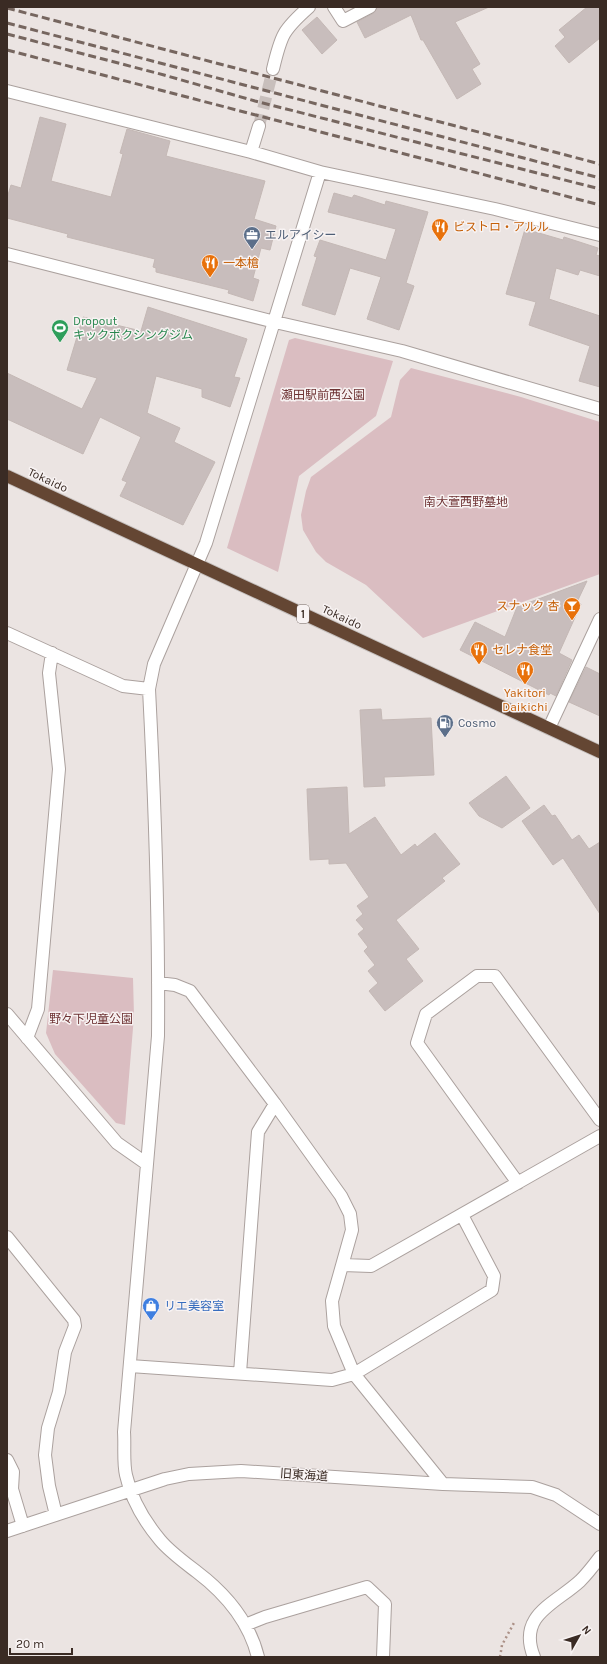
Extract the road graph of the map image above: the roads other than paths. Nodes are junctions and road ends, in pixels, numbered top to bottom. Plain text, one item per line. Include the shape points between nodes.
1 (309, 7) edge
2 (334, 7) edge
3 (370, 7) edge
4 (273, 69) tunnel mouth
5 (7, 91) edge
6 (259, 126) tunnel mouth
7 (251, 152) junction
8 (320, 172) junction
9 (600, 235) edge
10 (7, 254) edge
11 (275, 322) junction
12 (600, 409) edge
13 (7, 476) edge
14 (197, 565) junction
15 (600, 619) edge
16 (7, 633) edge
17 (52, 653) junction
18 (149, 689) junction
19 (549, 728) junction
20 (600, 752) edge
21 (158, 983) junction
22 (7, 1014) edge
23 (28, 1038) junction
24 (275, 1104) junction
25 (600, 1120) edge
26 (600, 1136) edge
27 (147, 1164) junction
28 (518, 1183) junction
29 (462, 1215) junction
30 (7, 1237) edge
31 (343, 1265) junction
32 (130, 1366) junction
33 (240, 1373) junction
34 (354, 1374) junction
35 (7, 1460) edge
36 (443, 1484) junction
37 (131, 1491) junction
38 (56, 1515) junction
39 (600, 1524) edge
40 (23, 1526) junction
41 (7, 1532) edge
42 (600, 1557) edge
43 (245, 1625) junction
44 (258, 1657) edge
45 (383, 1657) edge
46 (534, 1657) edge

1 - 4 street via 287,27 280,41
2 - 3 street via 343,21
5 - 7 street
6 - 7 street
7 - 8 street
8 - 9 street via 495,209
8 - 11 street
10 - 11 street
11 - 12 street via 402,351
11 - 14 street
13 - 14 highway, Tokaido / 1
14 - 18 street via 154,664
14 - 19 highway, Tokaido / 1
15 - 19 street
16 - 17 street
17 - 18 street via 124,686
17 - 23 street via 49,673 59,769 38,1009
18 - 21 street
19 - 20 highway, Tokaido / 1
21 - 24 street via 175,985 190,991
21 - 27 street via 158,1036
22 - 23 street
23 - 27 street via 117,1143
24 - 31 street via 341,1196 350,1214 352,1230
24 - 33 street via 258,1132
25 - 28 street via 495,976 477,976 426,1014 417,1043
26 - 28 street
27 - 32 street
28 - 29 street
29 - 31 street via 371,1266
29 - 34 street via 494,1276 492,1290
30 - 38 street via 74,1320 76,1326 65,1352 59,1392 48,1428 45,1455
31 - 34 street via 332,1301 334,1326
32 - 33 street
32 - 37 street via 124,1432 126,1474
33 - 34 street via 332,1380
34 - 36 street
35 - 40 street via 12,1472 12,1489
36 - 37 street, 旧東海道 via 241,1471 189,1474
36 - 39 street, 旧東海道 via 532,1487 556,1495
37 - 38 street, 旧東海道
37 - 43 street via 148,1525 160,1541 221,1592 236,1609
38 - 40 street, 旧東海道
40 - 41 street, 旧東海道
42 - 46 street via 580,1581 541,1611 534,1621 529,1633
43 - 44 street
43 - 45 street via 367,1587 385,1604

